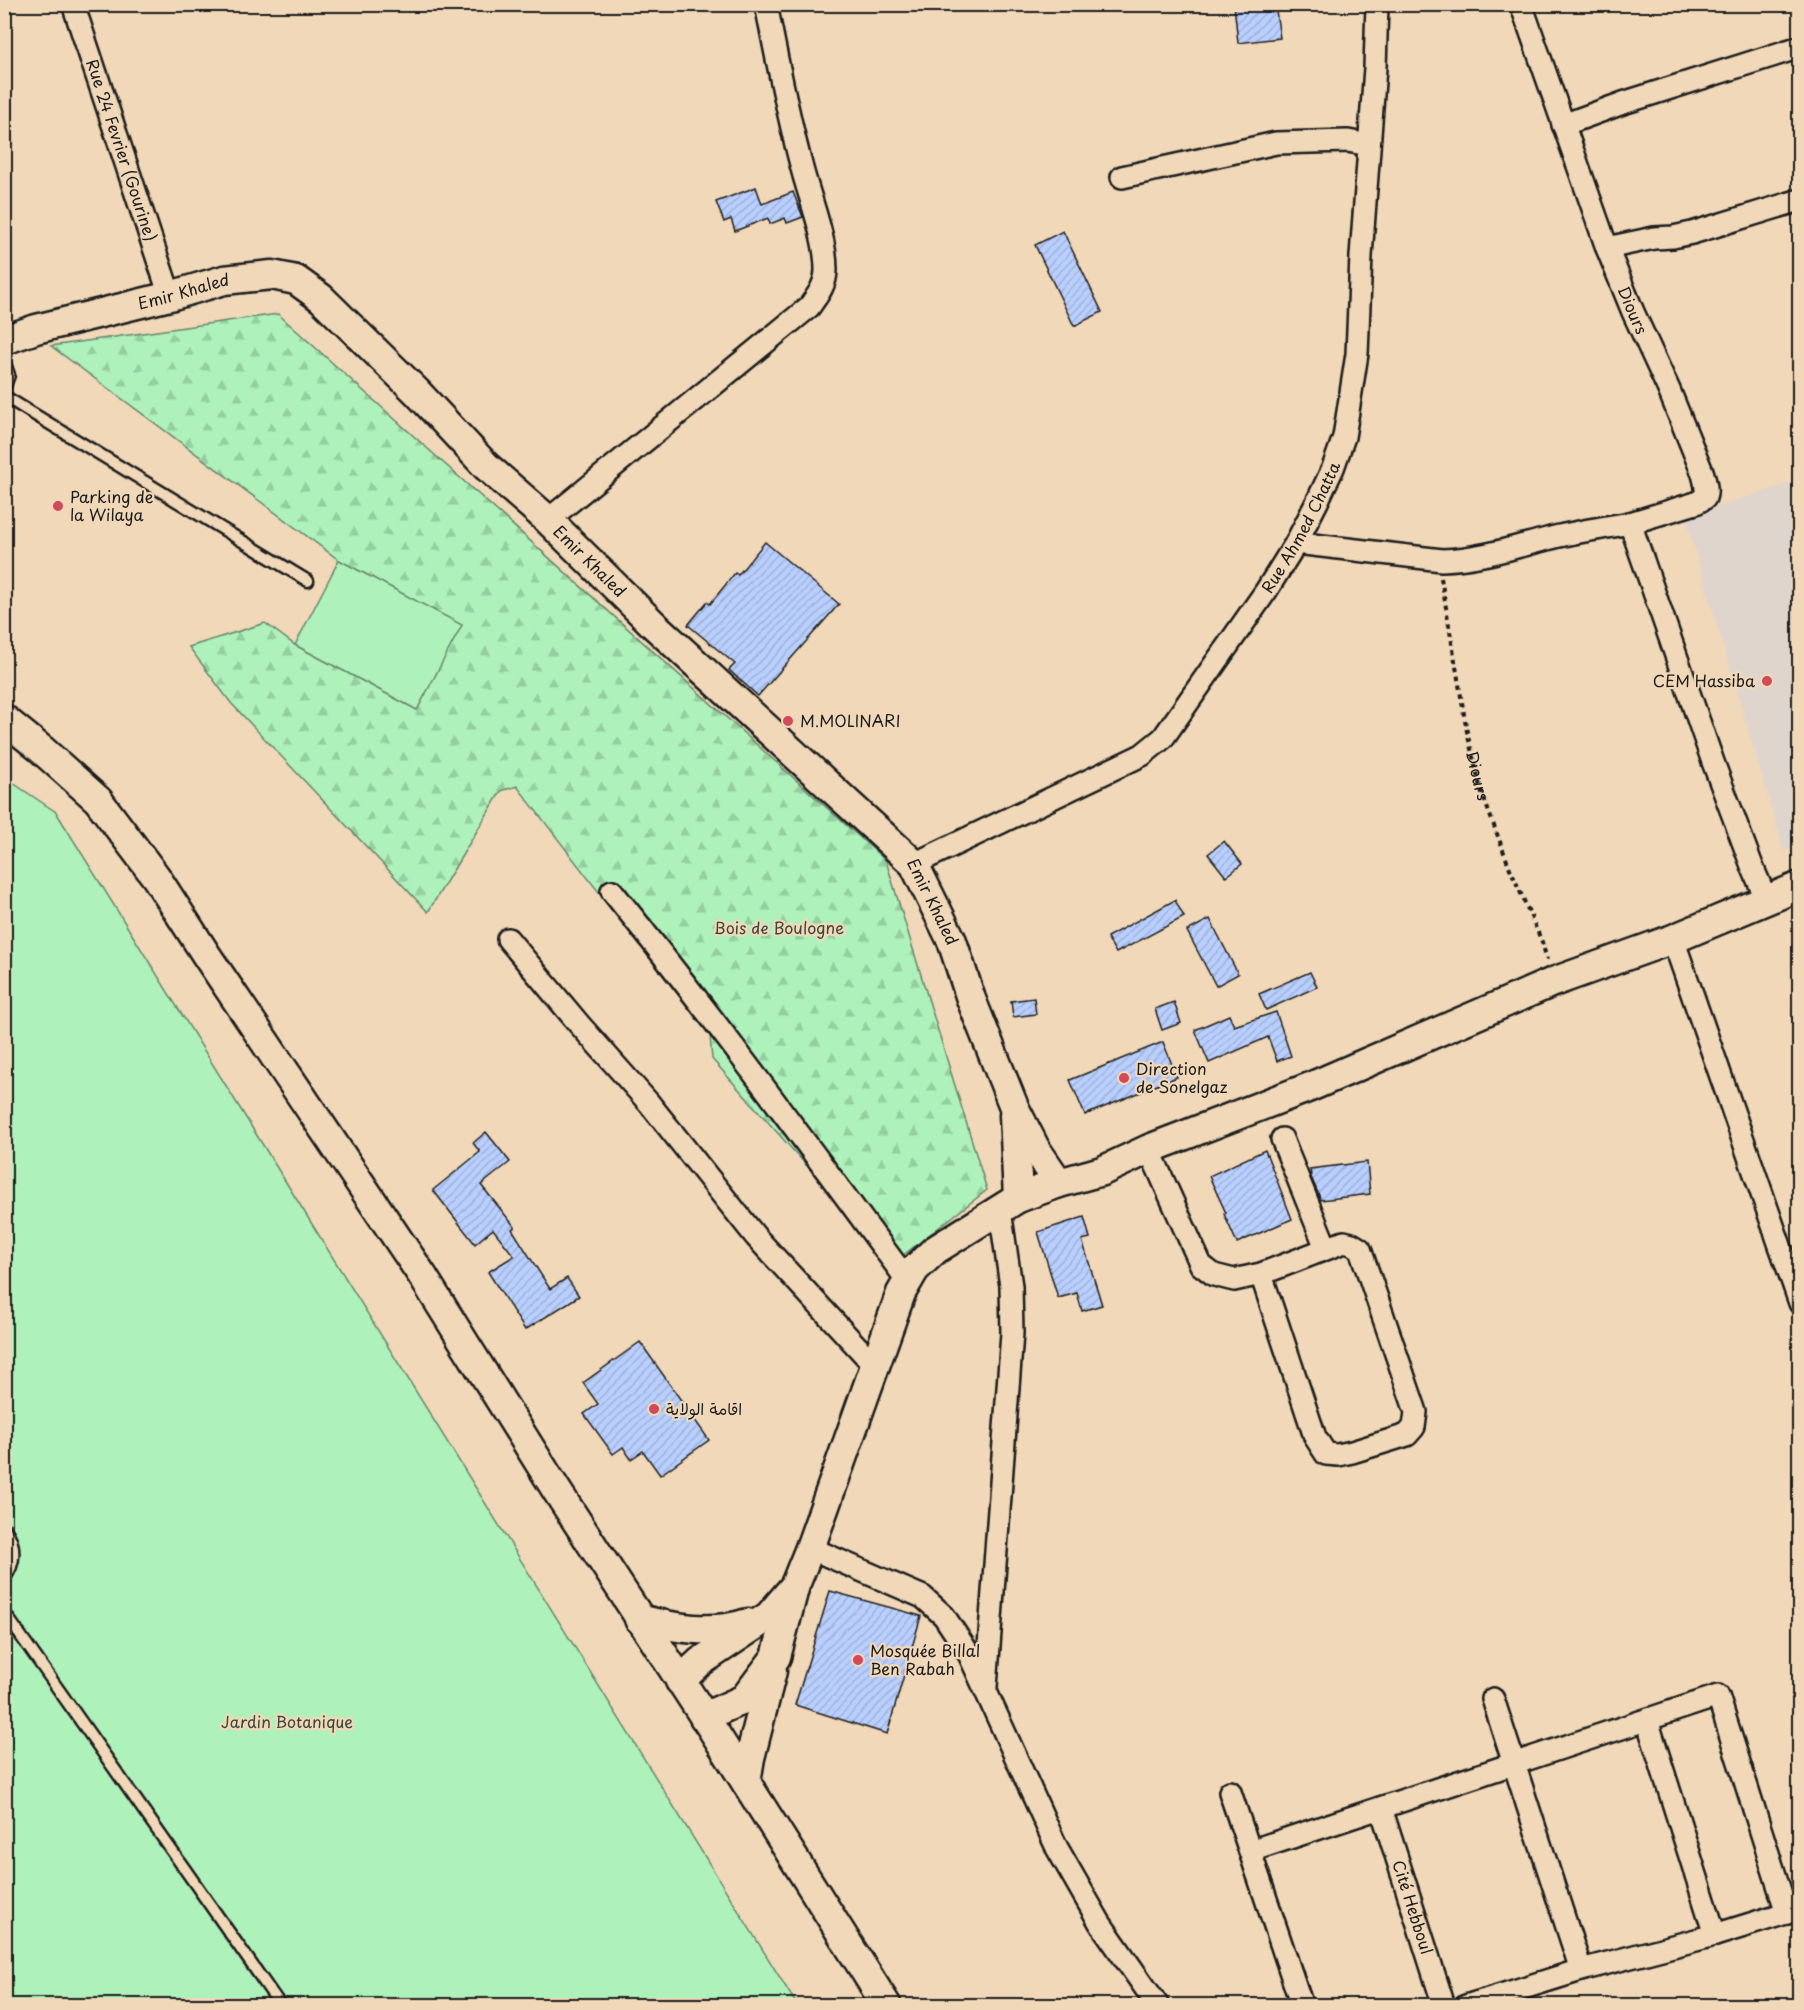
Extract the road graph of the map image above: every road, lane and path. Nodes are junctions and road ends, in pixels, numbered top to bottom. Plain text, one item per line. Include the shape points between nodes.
1 (73, 4) edge
2 (766, 4) edge
3 (1377, 4) edge
4 (1521, 4) edge
5 (1800, 47) edge
6 (1563, 125) junction
7 (1369, 145) junction
8 (1122, 177) dead end
9 (1800, 200) edge
10 (1608, 248) junction
11 (170, 296) junction
12 (4, 340) edge
13 (4, 360) edge
14 (4, 389) edge
15 (4, 396) edge
16 (548, 520) junction
17 (1630, 523) junction
18 (1296, 543) junction
19 (1442, 560) junction
20 (308, 581) dead end
21 (4, 719) edge
22 (914, 864) junction
23 (1800, 886) edge
24 (612, 891) dead end
25 (1766, 899) junction
26 (508, 939) dead end
27 (1673, 939) junction
28 (1553, 982) junction
29 (1014, 1107) junction
30 (1282, 1139) dead end
31 (1149, 1149) junction
32 (1059, 1183) junction
33 (1009, 1204) junction
34 (1326, 1248) junction
35 (1261, 1274) junction
36 (907, 1280) junction
37 (1800, 1303) edge
38 (874, 1365) junction
39 (4, 1528) edge
40 (810, 1548) junction
41 (4, 1579) edge
42 (795, 1585) junction
43 (4, 1612) edge
44 (769, 1616) junction
45 (639, 1619) junction
46 (776, 1657) junction
47 (680, 1680) junction
48 (986, 1690) junction
49 (1493, 1700) dead end
50 (704, 1717) junction
51 (1647, 1720) junction
52 (1515, 1763) junction
53 (746, 1782) junction
54 (1230, 1792) dead end
55 (1381, 1808) junction
56 (1250, 1851) junction
57 (1793, 1911) edge
58 (1715, 1935) junction
59 (1581, 1970) junction
60 (281, 2006) edge
61 (887, 2006) edge
62 (1158, 2006) edge
63 (1302, 2006) edge
64 (1444, 2006) edge
65 (1466, 2006) edge

1 - 11 street, Rue 24 Fevrier (Gourine)
2 - 16 street via 802,169 825,252 827,273 822,289 809,307
3 - 7 street, Rue Ahmed Chatta
4 - 6 street, Diours
5 - 6 street
6 - 10 street, Diours
7 - 8 street via 1348,141 1276,143
7 - 18 street, Rue Ahmed Chatta via 1357,354 1344,437
9 - 10 street via 1692,233
10 - 17 street, Diours via 1703,474 1707,493 1696,503
11 - 12 street, Emir Khaled
11 - 16 street, Emir Khaled via 224,280 272,275 296,280 321,298 486,466
13 - 14 lane via 9,375
15 - 20 lane
16 - 22 street, Emir Khaled via 654,625
17 - 19 street, Diours via 1463,560
17 - 25 street via 1713,762
18 - 19 street, Diours
18 - 22 street, Rue Ahmed Chatta via 1163,738 1142,755
19 - 28 path, Diours via 1441,581 1481,791 1542,942
21 - 45 street via 98,800 156,877 422,1275
22 - 29 street, Emir Khaled via 952,941
23 - 25 street
24 - 36 street via 682,977
25 - 27 street
26 - 38 street via 649,1103 756,1237
27 - 28 street
27 - 37 street
28 - 31 street via 1310,1087
29 - 32 street
29 - 33 street
30 - 34 street
31 - 32 street via 1102,1171
31 - 35 street via 1200,1265 1214,1275 1234,1280
32 - 33 street
33 - 36 street via 924,1258
33 - 48 street via 1012,1333
34 - 35 street
34 - 35 street via 1344,1242 1360,1249 1416,1412 1414,1427 1407,1435 1352,1452 1326,1454 1315,1437
36 - 38 street
38 - 40 street
39 - 41 lane via 13,1545 14,1559
40 - 42 street
40 - 48 street via 923,1597 944,1616
42 - 44 street
42 - 46 street
43 - 60 lane
44 - 45 street via 711,1630
44 - 47 street via 708,1656
45 - 47 street
46 - 50 street via 744,1699
46 - 53 street
47 - 50 street
48 - 62 street via 1057,1848 1100,1923
49 - 52 street
50 - 53 street
51 - 52 street
51 - 57 street via 1718,1696
51 - 58 street
52 - 55 street
52 - 59 street
53 - 61 street
54 - 56 street
55 - 56 street
55 - 64 street, Cité Hebboul
56 - 63 street
57 - 58 street
58 - 59 street
59 - 65 street

